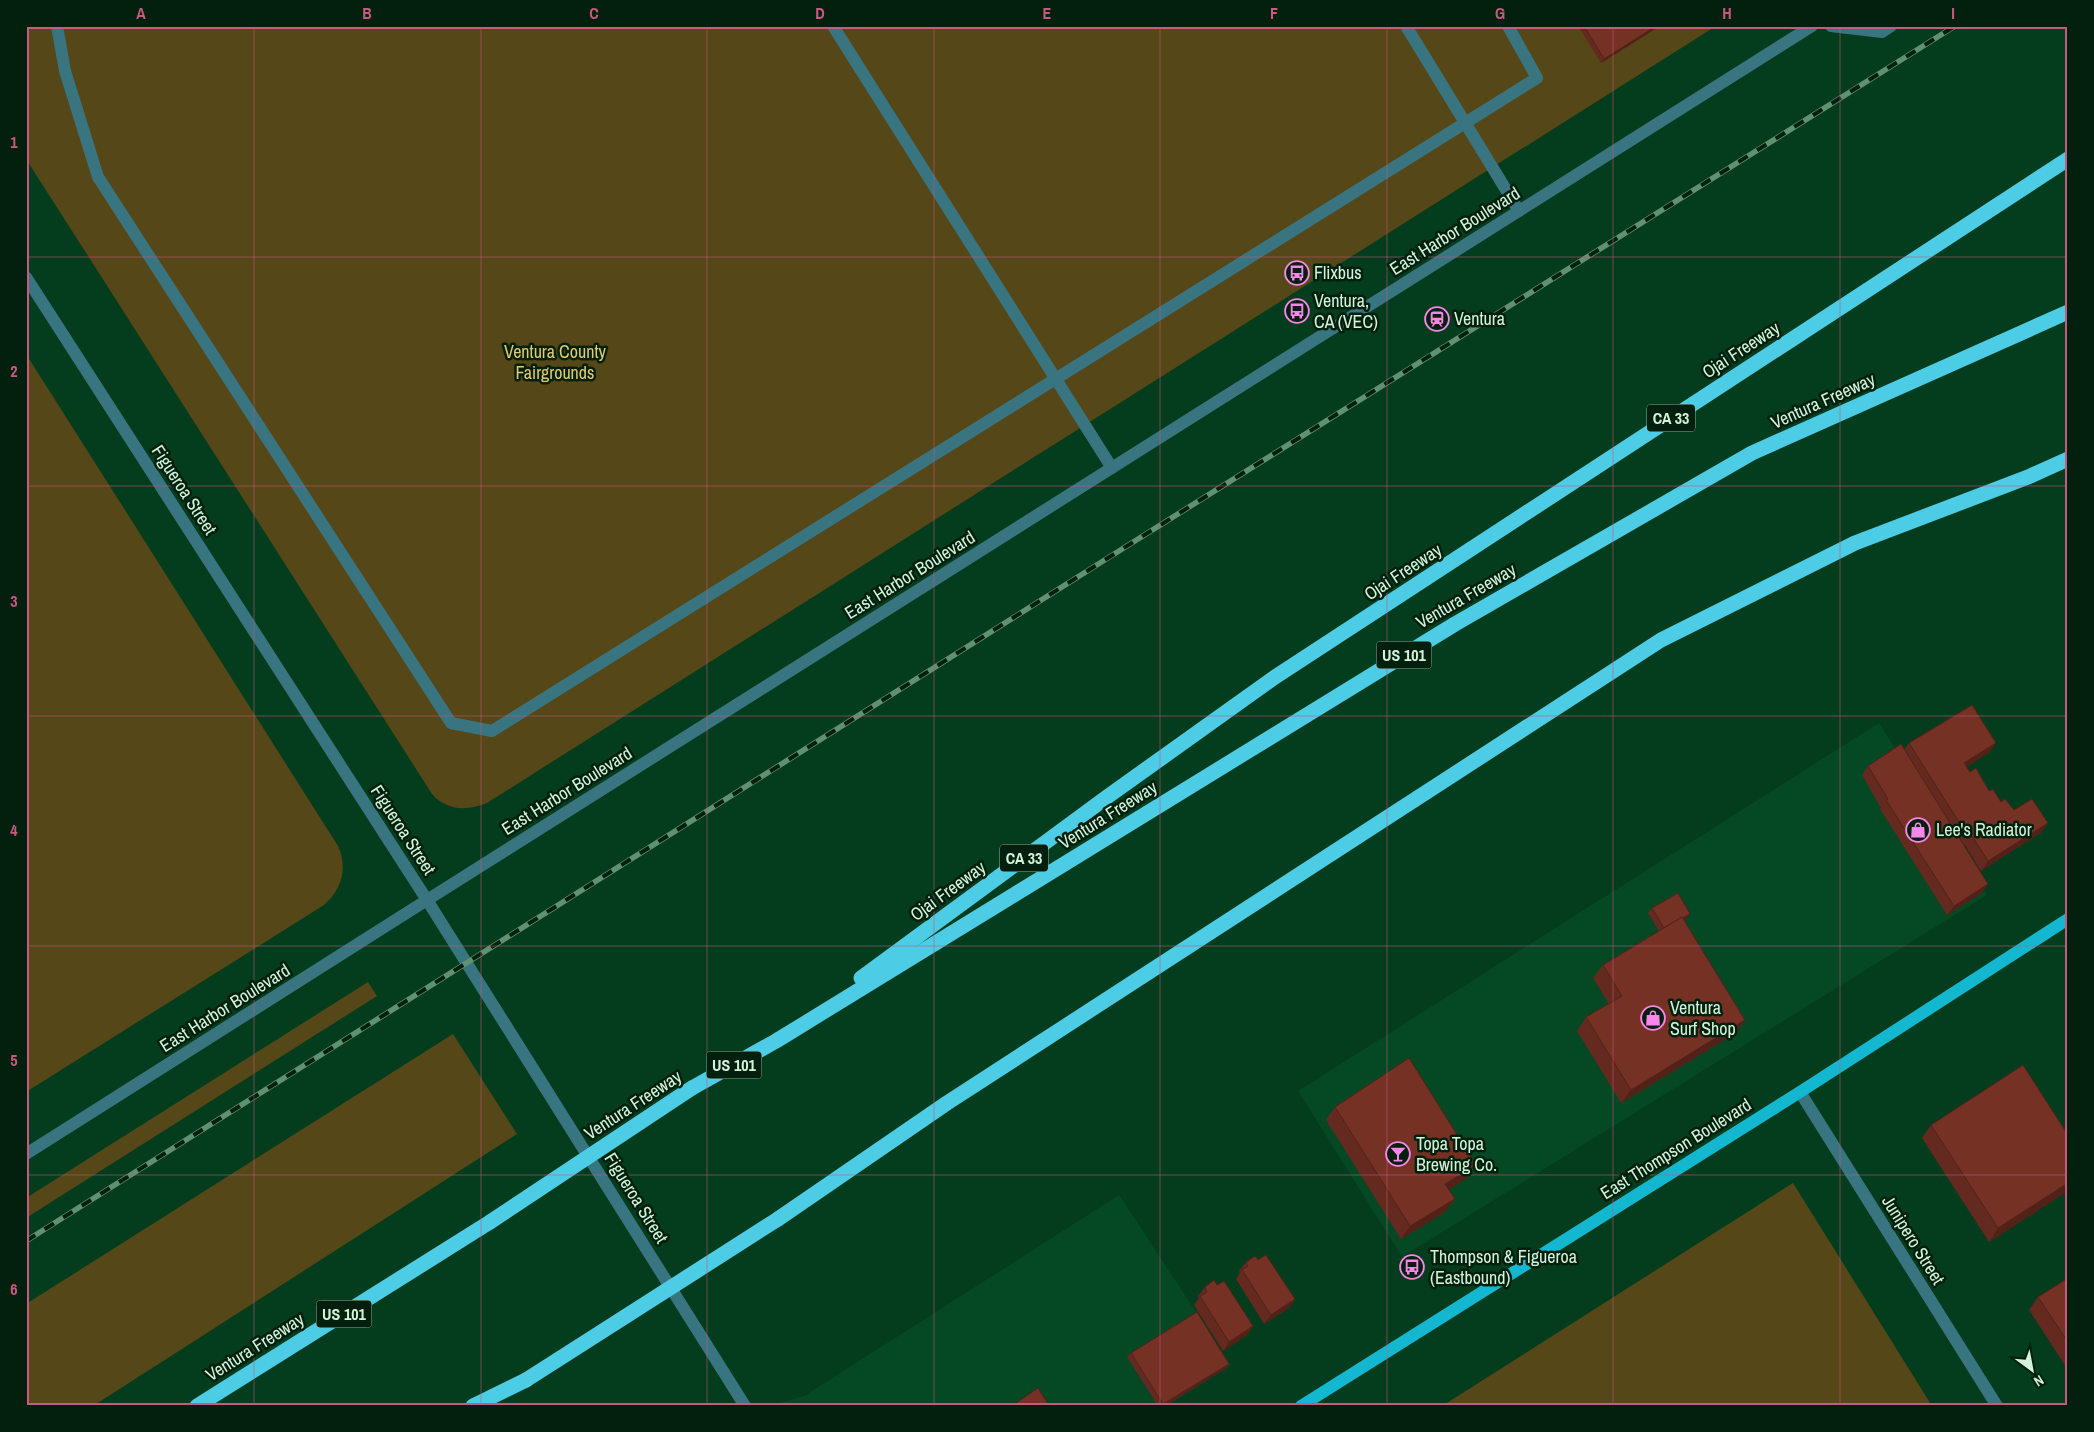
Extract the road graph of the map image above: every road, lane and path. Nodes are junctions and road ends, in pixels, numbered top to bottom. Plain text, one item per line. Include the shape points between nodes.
1 (57, 26) edge
2 (832, 26) edge
3 (1406, 26) edge
4 (1508, 26) edge
5 (1812, 26) edge
6 (1831, 26) edge
7 (1891, 26) edge
8 (1466, 124) junction
9 (2068, 159) edge
10 (1519, 211) junction
11 (26, 277) edge
12 (2063, 314) edge
13 (1056, 380) junction
14 (2068, 459) edge
15 (1112, 468) junction
16 (427, 900) junction
17 (2068, 919) edge
18 (776, 1041) junction
19 (1800, 1092) junction
20 (26, 1154) edge
21 (198, 1406) edge
22 (473, 1406) edge
23 (745, 1406) edge
24 (1301, 1406) edge
25 (1997, 1406) edge

1 - 13 street via 65,71 98,178 451,724 492,731
2 - 13 street
3 - 8 street
4 - 8 street via 1537,78
5 - 10 street, East Harbor Boulevard
6 - 7 street via 1882,32
8 - 10 street
8 - 13 street
9 - 18 highway, Ojai Freeway / CA 33 via 1275,678 1107,797
10 - 15 street, East Harbor Boulevard
11 - 16 street, Figueroa Street
12 - 18 highway, Ventura Freeway / US 101 via 1752,453 1455,624
13 - 15 street
14 - 22 highway, bridge via 1855,543 1661,640 955,1097 778,1219 526,1380
15 - 16 street, East Harbor Boulevard
16 - 20 street, East Harbor Boulevard
16 - 23 street, Figueroa Street
17 - 19 main road, East Thompson Boulevard
18 - 21 highway, Ventura Freeway / US 101, bridge via 692,1088 490,1222
19 - 24 main road, East Thompson Boulevard
19 - 25 street, Junipero Street

